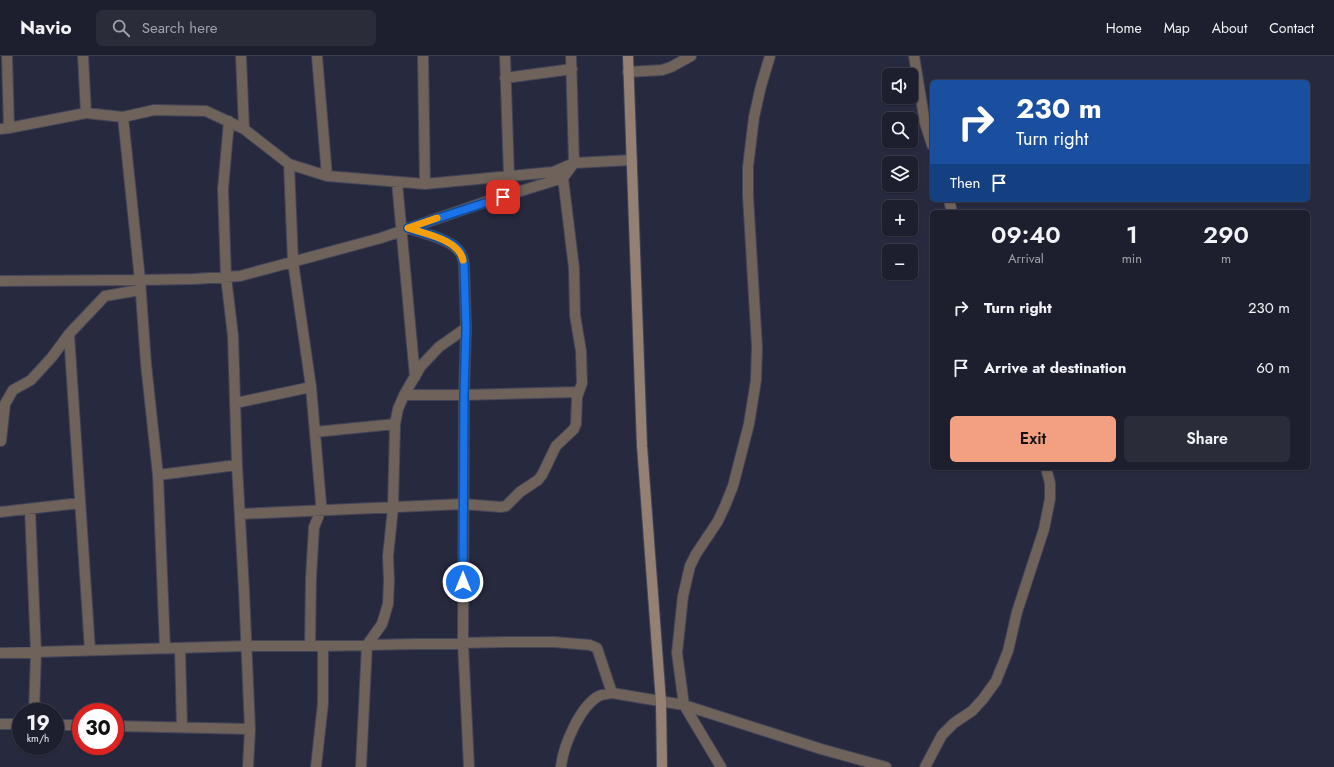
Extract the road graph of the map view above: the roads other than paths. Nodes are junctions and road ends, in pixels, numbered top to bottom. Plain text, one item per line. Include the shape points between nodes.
1 (7, 56) edge
2 (83, 56) edge
3 (241, 56) edge
4 (317, 56) edge
5 (423, 56) edge
6 (504, 56) edge
7 (571, 56) edge
8 (628, 56) edge
9 (691, 56) edge
10 (770, 56) edge
11 (914, 56) edge
12 (572, 69) junction
13 (628, 72) junction
14 (505, 78) junction
15 (86, 113) junction
16 (123, 117) junction
17 (228, 121) junction
18 (5, 129) edge
19 (244, 129) junction
20 (930, 139) edge
21 (632, 160) junction
22 (574, 163) junction
23 (288, 164) junction
24 (327, 176) junction
25 (509, 176) junction
26 (563, 178) junction
27 (397, 182) junction
28 (425, 184) junction
29 (404, 230) junction
30 (293, 262) junction
31 (226, 277) junction
32 (0, 281) edge
33 (140, 285) junction
34 (466, 328) junction
35 (69, 334) junction
36 (415, 377) junction
37 (311, 387) junction
38 (578, 392) junction
39 (404, 395) junction
40 (464, 395) junction
41 (236, 403) junction
42 (395, 424) junction
43 (315, 432) junction
44 (0, 441) edge
45 (238, 465) junction
46 (1047, 470) edge
47 (158, 475) junction
48 (80, 503) junction
49 (464, 504) junction
50 (392, 508) junction
51 (30, 509) junction
52 (321, 510) junction
53 (0, 512) edge
54 (240, 514) junction
55 (463, 643) junction
56 (367, 645) junction
57 (246, 646) junction
58 (310, 646) junction
59 (323, 646) junction
60 (165, 648) junction
61 (180, 648) junction
62 (90, 650) junction
63 (0, 652) edge
64 (36, 652) junction
65 (612, 693) junction
66 (662, 702) junction
67 (34, 703) edge
68 (684, 705) junction
69 (0, 724) edge
70 (12, 724) edge
71 (124, 726) edge
72 (182, 727) junction
73 (250, 728) junction
74 (248, 767) edge
75 (316, 767) edge
76 (360, 767) edge
77 (469, 767) edge
78 (561, 767) edge
79 (662, 767) edge
80 (721, 767) edge
81 (886, 767) edge
82 (925, 767) edge

1 - 18 street
2 - 15 street
3 - 19 street
4 - 24 street
5 - 28 street
6 - 14 street
7 - 12 street
8 - 13 main road
9 - 13 street via 662,70
10 - 68 street via 754,117 748,168 757,347 756,380 749,424 733,486 718,521 690,566 683,596 677,653
11 - 20 street
12 - 14 street
12 - 22 street
13 - 21 main road
14 - 25 street
15 - 16 street
15 - 18 street
16 - 17 street via 154,110 206,111
16 - 33 street
17 - 19 street
17 - 31 street via 223,179
19 - 23 street
21 - 22 street
21 - 66 main road via 642,446
22 - 25 street via 553,172
22 - 26 street
23 - 24 street
23 - 30 street
24 - 27 street
25 - 28 street
26 - 29 street
26 - 38 street via 574,268 575,315 581,350 582,383
27 - 28 street
27 - 29 street
29 - 30 street
29 - 34 street via 451,243 460,251 464,265
29 - 36 street
30 - 31 street via 240,276
30 - 37 street
31 - 33 street
31 - 41 street via 233,336
32 - 33 street
33 - 35 street via 105,296
33 - 47 street
34 - 36 street via 430,355
34 - 40 street
35 - 44 street via 31,380 14,390 5,404
35 - 48 street
36 - 39 street
37 - 41 street
37 - 43 street
38 - 40 street
38 - 49 street via 574,429 556,446 538,480 520,492 506,506
39 - 40 street
39 - 42 street
40 - 49 street
41 - 45 street
42 - 43 street
42 - 50 street
43 - 52 street
45 - 47 street
45 - 54 street
46 - 82 street via 1050,499 1044,530 1017,612 1008,650 996,681 972,711 942,735
47 - 60 street
48 - 51 street
48 - 62 street
49 - 50 street
49 - 55 street
50 - 52 street
50 - 56 street via 388,604 382,624
51 - 53 street
51 - 64 street
52 - 54 street
52 - 58 street via 314,526
54 - 57 street
55 - 56 street
55 - 65 street via 554,642 590,645 597,648 600,654
55 - 77 street
56 - 59 street
56 - 76 street
57 - 58 street
57 - 61 street
57 - 73 street
58 - 59 street
59 - 75 street via 323,704
60 - 61 street
60 - 62 street
61 - 72 street
62 - 64 street
63 - 64 street
64 - 67 street
65 - 66 street
65 - 78 street via 601,694 585,709 571,732
66 - 68 street
66 - 79 main road
68 - 80 street
68 - 81 street
69 - 70 street
71 - 72 street
72 - 73 street
73 - 74 street

